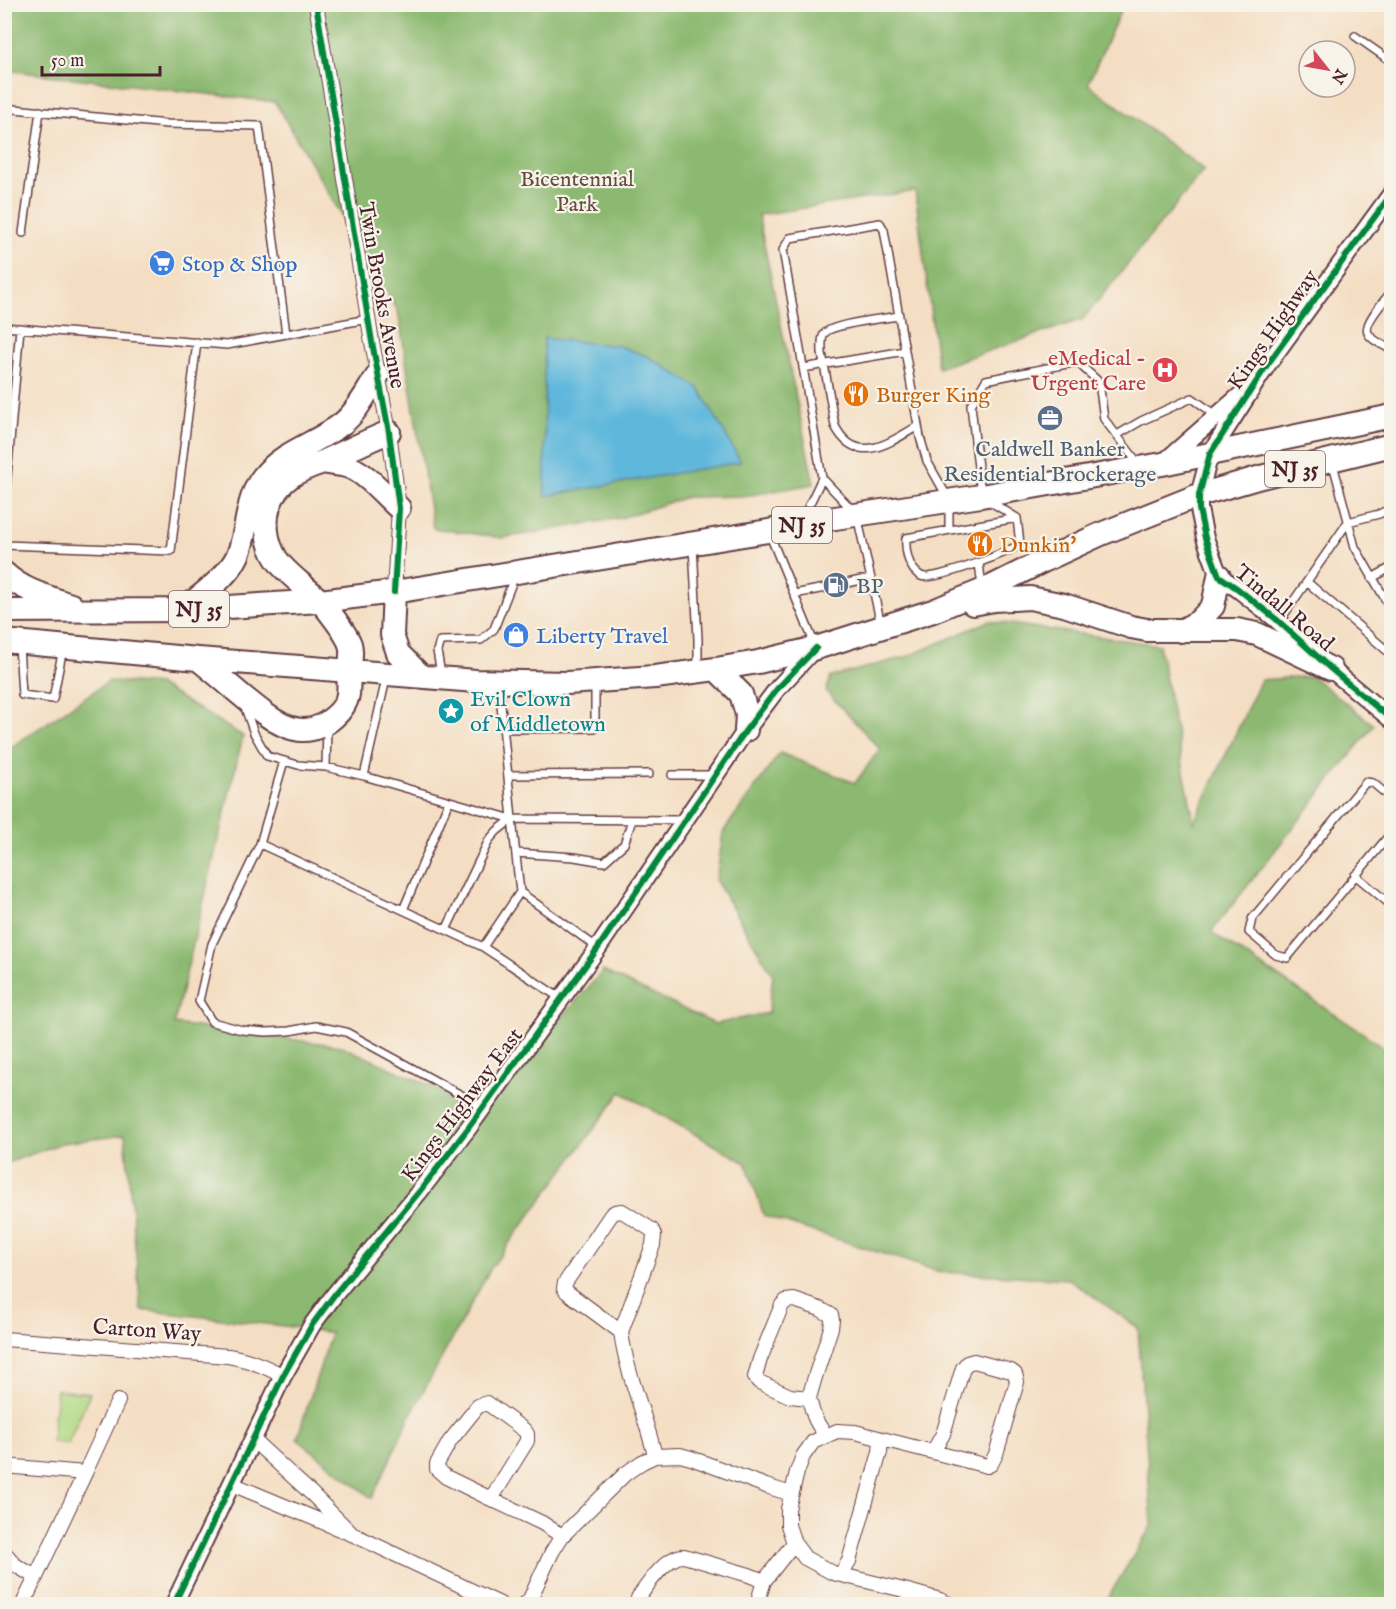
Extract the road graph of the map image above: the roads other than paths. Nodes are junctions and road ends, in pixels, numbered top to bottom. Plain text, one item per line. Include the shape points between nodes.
1 (316, 4) edge
2 (1355, 36) dead end
3 (1392, 62) edge
4 (4, 108) edge
5 (40, 111) junction
6 (1392, 193) edge
7 (23, 232) dead end
8 (1392, 291) edge
9 (899, 316) junction
10 (368, 319) junction
11 (4, 327) edge
12 (20, 328) junction
13 (286, 334) junction
14 (196, 342) junction
15 (1392, 350) edge
16 (906, 351) junction
17 (824, 365) junction
18 (803, 368) junction
19 (378, 375) junction
20 (1255, 383) junction
21 (1216, 415) junction
22 (1392, 416) edge
23 (918, 426) junction
24 (389, 432) junction
25 (1116, 435) junction
26 (1392, 445) edge
27 (1210, 454) junction
28 (1332, 460) junction
29 (322, 462) junction
30 (1152, 466) junction
31 (822, 478) junction
32 (1199, 495) junction
33 (981, 496) junction
34 (950, 500) junction
35 (399, 508) junction
36 (1392, 508) edge
37 (4, 510) edge
38 (856, 515) junction
39 (1017, 518) junction
40 (1348, 522) junction
41 (800, 525) junction
42 (949, 529) junction
43 (768, 531) junction
44 (693, 543) junction
45 (4, 545) edge
46 (979, 563) junction
47 (1392, 567) edge
48 (4, 573) edge
49 (516, 573) junction
50 (1219, 576) junction
51 (871, 578) junction
52 (1372, 578) junction
53 (1307, 582) junction
54 (848, 583) dead end
55 (825, 588) dead end
56 (982, 591) junction
57 (394, 592) junction
58 (794, 594) junction
59 (320, 601) junction
60 (183, 610) junction
61 (4, 611) edge
62 (933, 611) junction
63 (1392, 611) edge
64 (93, 612) junction
65 (1279, 622) junction
66 (882, 627) junction
67 (1181, 631) junction
68 (12, 642) edge
69 (63, 647) junction
70 (816, 648) junction
71 (1392, 655) edge
72 (198, 659) junction
73 (1331, 669) junction
74 (349, 670) junction
75 (707, 670) junction
76 (387, 674) junction
77 (431, 677) junction
78 (499, 681) junction
79 (595, 681) junction
80 (241, 694) junction
81 (1392, 720) edge
82 (328, 723) junction
83 (503, 729) junction
84 (746, 730) junction
85 (284, 761) junction
86 (326, 767) junction
87 (649, 774) dead end
88 (508, 775) junction
89 (672, 775) dead end
90 (716, 775) junction
91 (364, 776) junction
92 (1392, 799) edge
93 (449, 801) junction
94 (512, 819) junction
95 (632, 820) junction
96 (685, 820) junction
97 (1392, 832) edge
98 (260, 844) junction
99 (516, 853) junction
100 (1354, 875) junction
101 (520, 892) junction
102 (1392, 906) edge
103 (403, 910) junction
104 (446, 930) junction
105 (483, 947) junction
106 (598, 948) junction
107 (561, 999) junction
108 (483, 1107) junction
109 (621, 1332) junction
110 (4, 1340) edge
111 (283, 1376) junction
112 (809, 1398) junction
113 (118, 1401) dead end
114 (826, 1435) junction
115 (881, 1439) junction
116 (253, 1440) junction
117 (933, 1452) junction
118 (655, 1456) junction
119 (4, 1466) edge
120 (85, 1473) junction
121 (232, 1484) junction
122 (791, 1494) junction
123 (491, 1499) junction
124 (354, 1535) junction
125 (562, 1536) junction
126 (794, 1543) junction
127 (4, 1552) edge
128 (840, 1574) junction
129 (36, 1577) junction
130 (764, 1581) junction
131 (906, 1598) edge
132 (23, 1605) edge
133 (174, 1605) edge
134 (500, 1605) edge
135 (525, 1605) edge
136 (639, 1605) edge
137 (757, 1605) edge
138 (949, 1605) edge

1 - 10 street, Twin Brooks Avenue
2 - 3 lane
4 - 5 lane
5 - 7 lane
5 - 13 lane via 167,124 260,126
6 - 20 street, Kings Highway
8 - 15 lane via 1367,329 1371,337
9 - 16 lane
9 - 17 lane via 827,330 822,341
9 - 18 lane via 880,223 790,238 783,250
10 - 13 lane
10 - 19 street, Twin Brooks Avenue
11 - 12 lane
12 - 14 lane
12 - 37 lane
13 - 14 lane via 227,345
14 - 45 lane via 171,551
16 - 17 lane
16 - 23 lane
17 - 18 lane
17 - 23 lane via 835,426 849,444 880,447
18 - 31 lane
19 - 24 street, Twin Brooks Avenue
19 - 60 highway via 352,415 289,455 261,479 230,569
20 - 21 street, Kings Highway
20 - 27 street, Kings Highway
21 - 25 lane via 1192,398
21 - 30 street, Kings Highway
22 - 27 highway, NJ 35
23 - 34 lane via 927,461
24 - 29 highway
24 - 35 street, Twin Brooks Avenue
25 - 30 lane
25 - 33 lane via 1104,419 1099,382 1077,362 986,380 971,405
26 - 28 highway, NJ 35
27 - 30 highway, NJ 35
27 - 32 street, Kings Highway
28 - 32 highway, NJ 35
28 - 40 lane
29 - 35 highway via 356,470
29 - 59 highway via 282,485 266,519 271,549 280,565
30 - 33 highway, NJ 35
31 - 38 lane
31 - 41 lane
32 - 50 street, Tindall Road via 1202,528
32 - 56 highway, NJ 35 via 1101,534
33 - 34 highway, NJ 35
33 - 39 lane
34 - 38 highway, NJ 35
34 - 42 lane
35 - 57 street, Twin Brooks Avenue
36 - 40 lane
38 - 41 highway, NJ 35
38 - 51 lane
39 - 42 lane
39 - 46 lane via 1020,544
40 - 52 lane via 1354,547
40 - 53 lane
41 - 43 highway, NJ 35
42 - 46 lane via 906,538 905,550 912,567 926,577
43 - 44 highway, NJ 35
43 - 58 lane
44 - 49 highway, NJ 35
44 - 75 lane via 698,639
46 - 56 lane
47 - 52 lane
48 - 64 highway via 38,594
49 - 57 highway, NJ 35
49 - 77 lane via 494,630 481,640 440,641
50 - 65 street, Tindall Road
50 - 67 highway via 1213,606 1199,621
51 - 54 lane
51 - 66 lane
52 - 63 lane
53 - 65 lane
53 - 71 lane
55 - 58 lane
56 - 62 highway, NJ 35
57 - 59 highway, NJ 35
57 - 77 highway via 392,635 398,653
58 - 70 lane
59 - 60 highway, NJ 35
59 - 74 highway via 350,644
60 - 64 highway, NJ 35
61 - 64 highway, NJ 35
62 - 66 highway, NJ 35
62 - 67 highway via 1030,598 1131,627
65 - 73 street, Tindall Road
66 - 70 highway, NJ 35
67 - 73 highway via 1237,630 1257,634
68 - 69 highway, NJ 35
68 - 69 lane via 22,695 53,699
69 - 72 highway, NJ 35
70 - 75 highway, NJ 35
70 - 84 street, Kings Highway East via 777,689
72 - 74 highway, NJ 35
72 - 80 highway
73 - 81 street, Tindall Road
74 - 76 highway, NJ 35
74 - 82 highway via 345,703
75 - 79 highway, NJ 35
75 - 84 highway via 741,694 747,714
76 - 77 highway, NJ 35
76 - 91 lane
77 - 78 highway, NJ 35
78 - 79 highway, NJ 35
78 - 83 lane
79 - 83 lane via 595,728
80 - 82 highway via 282,726 306,730
80 - 85 lane via 254,733 267,756
82 - 86 lane
83 - 88 lane
84 - 90 street, Kings Highway East
85 - 86 lane
85 - 98 lane
86 - 91 lane
87 - 88 lane
88 - 94 lane
89 - 90 lane
90 - 96 street, Kings Highway East
91 - 93 lane
92 - 100 lane via 1366,782 1252,919 1249,932 1276,955 1287,958
93 - 94 lane
93 - 103 lane
94 - 95 lane
94 - 99 lane
94 - 104 lane via 489,840
95 - 96 lane
95 - 99 lane via 624,844 604,862
96 - 106 street, Kings Highway East
97 - 100 lane
98 - 103 lane
98 - 108 lane via 212,944 199,1001 212,1022 266,1032 316,1026 346,1032
99 - 101 lane
100 - 102 lane
101 - 105 lane
101 - 106 lane
103 - 104 lane
104 - 105 lane
105 - 107 lane
106 - 107 street, Kings Highway East
107 - 108 street, Kings Highway East
108 - 111 street, Kings Highway East via 335,1294
109 - 109 street via 564,1288 611,1215 622,1211 654,1235
109 - 118 street via 624,1358
110 - 111 street, Carton Way via 236,1357
111 - 116 street, Kings Highway East
112 - 112 street via 790,1396 755,1377 786,1301 794,1300 831,1315 831,1328
112 - 114 street via 813,1417
113 - 120 street
114 - 115 street via 855,1432
114 - 122 street via 813,1442 803,1456
115 - 117 street
115 - 128 street via 849,1561
116 - 121 street, Kings Highway East
116 - 124 street
117 - 117 street via 967,1363 981,1362 1015,1374 1017,1382 991,1464
118 - 122 street via 691,1458
118 - 125 street via 625,1474
119 - 120 street
120 - 129 street
121 - 124 street
121 - 133 street, Kings Highway East
122 - 126 street via 788,1525
123 - 123 street via 437,1469 457,1432 478,1406 487,1403 527,1434 527,1441
123 - 125 street
124 - 134 street
125 - 135 street
126 - 128 street via 805,1558
126 - 130 street
127 - 129 street via 18,1568
128 - 131 street
129 - 132 street
130 - 136 street via 677,1556 650,1582 638,1598
130 - 137 street
131 - 138 street via 939,1600

